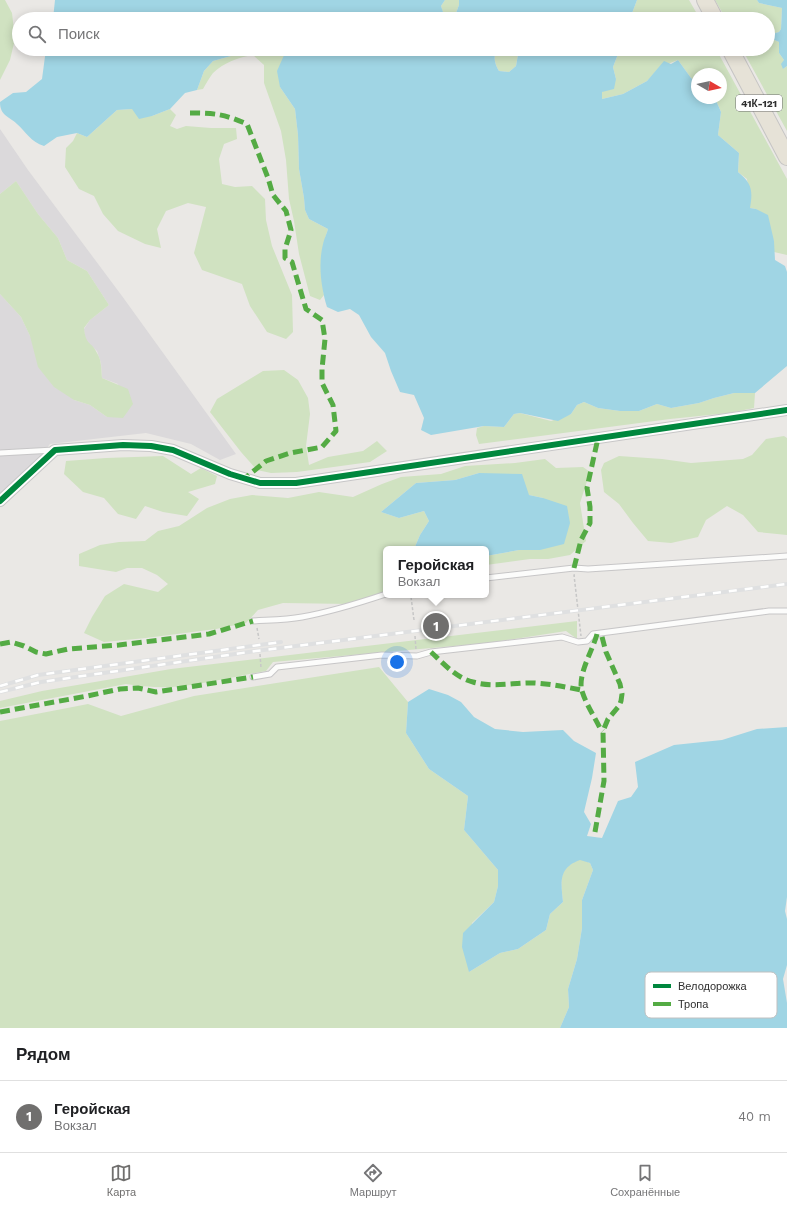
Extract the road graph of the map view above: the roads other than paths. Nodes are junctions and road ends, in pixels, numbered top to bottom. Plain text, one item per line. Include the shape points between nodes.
1 (705, 0) edge
2 (711, 12) edge
3 (734, 56) edge
4 (787, 157) edge
5 (787, 410) edge
6 (55, 450) junction
7 (0, 454) edge
8 (0, 501) edge
9 (787, 556) edge
10 (489, 578) edge
11 (383, 595) edge
12 (787, 611) edge
13 (253, 621) dead end
14 (253, 677) dead end

1 - 2 main road
3 - 4 main road, 41К-121
5 - 6 street via 296,483 260,483 230,474 173,450 151,446 123,445
6 - 7 lane
6 - 8 street
9 - 10 lane via 574,568
11 - 13 lane via 304,617
12 - 14 lane via 769,611 593,634 587,641 578,642 562,637 430,652 417,656 382,655 277,667 270,674

